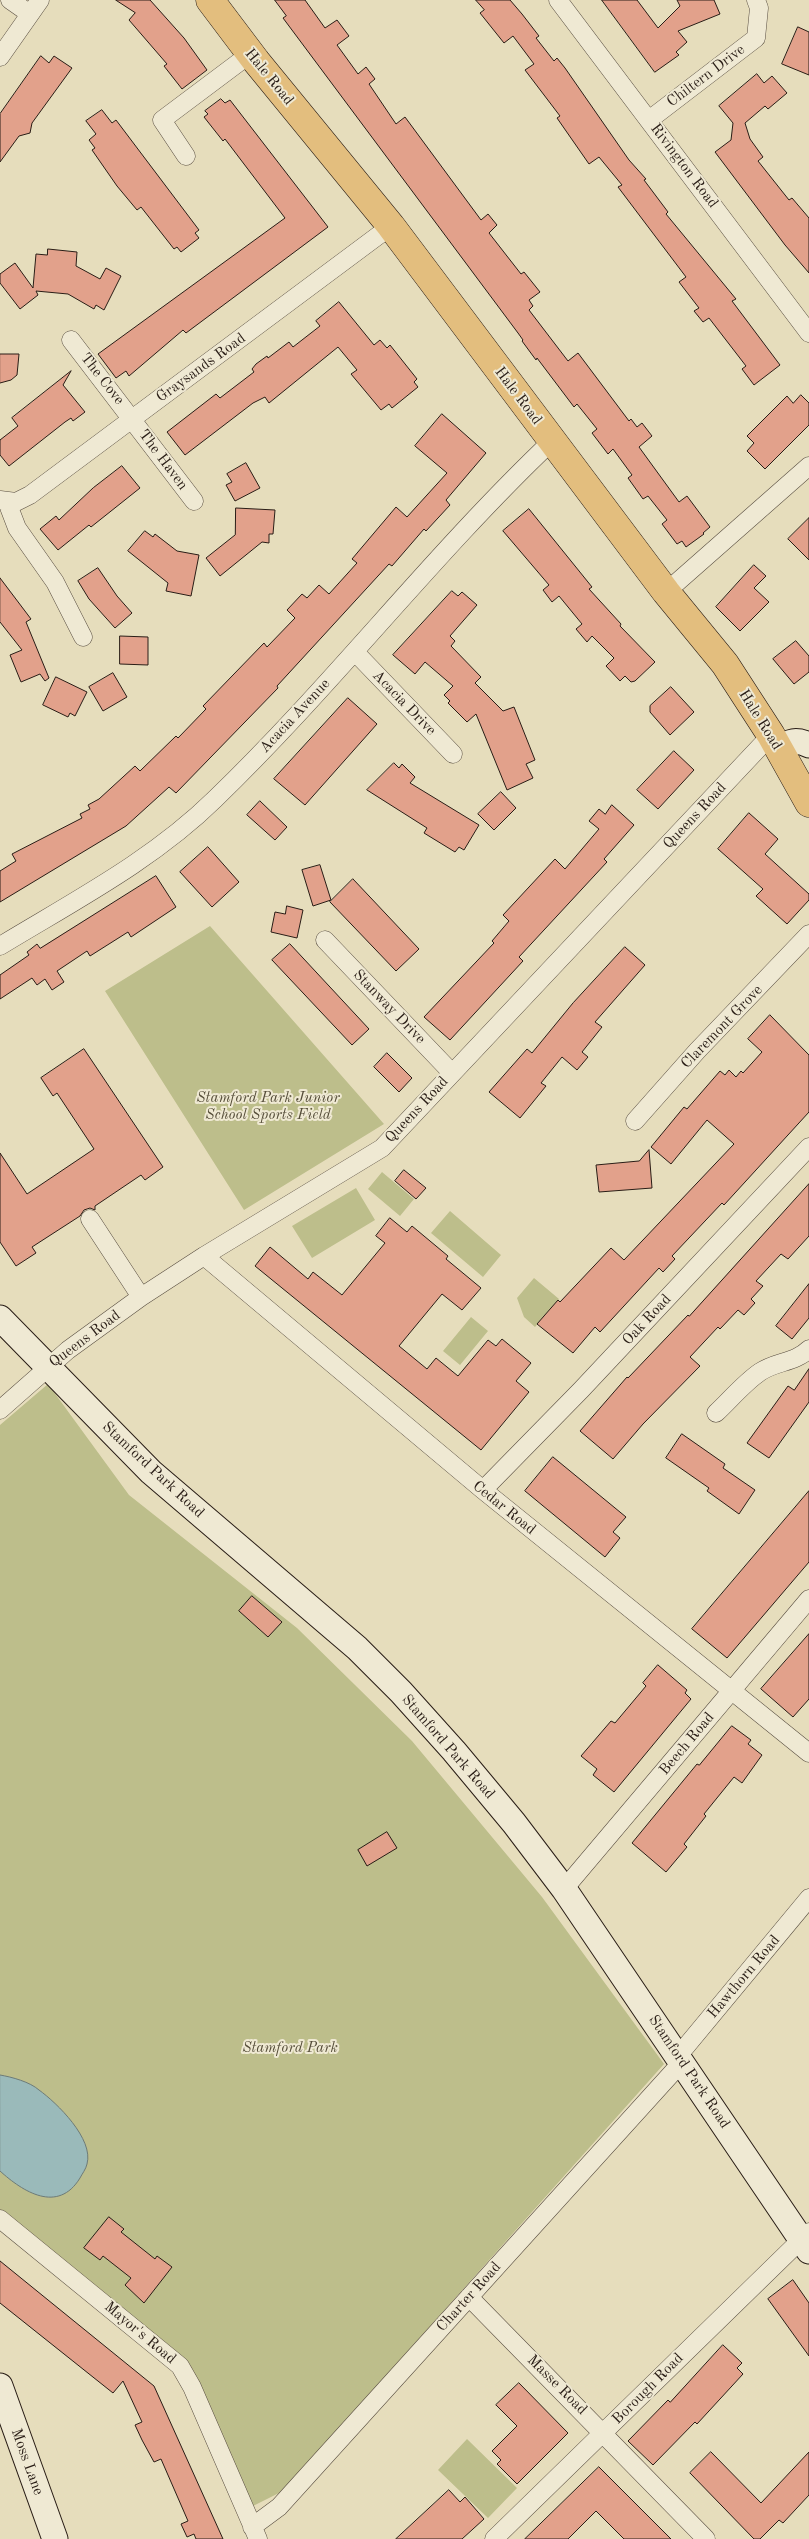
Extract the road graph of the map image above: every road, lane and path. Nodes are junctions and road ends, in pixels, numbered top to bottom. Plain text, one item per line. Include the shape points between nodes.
1 (10, 0) edge
2 (210, 0) edge
3 (558, 0) edge
4 (756, 0) edge
5 (35, 7) edge
6 (250, 54) junction
7 (0, 57) edge
8 (649, 120) junction
9 (186, 156) dead end
10 (391, 226) junction
11 (809, 333) edge
12 (71, 340) dead end
13 (132, 418) junction
14 (552, 441) junction
15 (809, 466) edge
16 (4, 501) edge
17 (194, 501) dead end
18 (666, 592) junction
19 (83, 637) dead end
20 (355, 652) junction
21 (808, 739) edge
22 (775, 742) junction
23 (453, 754) dead end
24 (809, 803) edge
25 (809, 934) edge
26 (325, 940) dead end
27 (0, 946) edge
28 (452, 1073) junction
29 (635, 1121) dead end
30 (809, 1147) edge
31 (90, 1219) dead end
32 (204, 1256) junction
33 (141, 1297) junction
34 (0, 1318) edge
35 (809, 1349) edge
36 (49, 1367) junction
37 (0, 1410) edge
38 (716, 1413) dead end
39 (483, 1490) junction
40 (809, 1599) edge
41 (732, 1689) junction
42 (809, 1752) edge
43 (564, 1888) junction
44 (809, 1898) edge
45 (680, 2059) junction
46 (0, 2219) edge
47 (806, 2241) edge
48 (470, 2297) junction
49 (0, 2386) edge
50 (603, 2433) junction
51 (255, 2533) edge
52 (55, 2539) edge
53 (494, 2539) edge
54 (706, 2539) edge

1 - 5 street
2 - 6 main road, Hale Road
3 - 8 street, Rivington Road
4 - 8 street, Chiltern Drive via 759,8 756,38
5 - 7 street
6 - 9 street via 162,120
6 - 10 main road, Hale Road
8 - 11 street, Rivington Road
10 - 13 street, Graysands Road
10 - 14 main road, Hale Road
12 - 13 street, The Cove
13 - 16 street, Graysands Road via 30,495 20,501
13 - 17 street, The Haven
14 - 18 main road, Hale Road
14 - 20 street, Acacia Avenue via 499,492
15 - 18 street
16 - 19 street, Graysands Road via 17,528 47,569
18 - 22 main road, Hale Road via 725,664
20 - 23 street, Acacia Drive
20 - 27 street, Acacia Avenue via 214,800 163,843 141,861
21 - 22 street
22 - 24 main road, Hale Road
22 - 28 street, Queens Road
25 - 29 street, Claremont Grove
26 - 28 street, Stanway Drive
28 - 32 street, Queens Road via 382,1148
30 - 39 street, Oak Road
31 - 33 street
32 - 33 street, Queens Road
32 - 39 street, Cedar Road
33 - 36 street, Queens Road
34 - 36 street, Stamford Park Road
35 - 38 street via 796,1359 759,1373
36 - 37 street, Queens Road
36 - 43 street, Stamford Park Road via 151,1472 315,1611 401,1692 514,1823
39 - 41 street, Cedar Road
40 - 41 street, Beech Road
41 - 42 street, Cedar Road
41 - 43 street, Beech Road
43 - 45 street, Stamford Park Road
44 - 45 street, Hawthorn Road
45 - 47 street, Stamford Park Road
45 - 48 street, Charter Road
46 - 51 street, Mayor's Road via 180,2366
47 - 50 street, Borough Road
48 - 50 street, Masse Road
48 - 51 street, Charter Road
49 - 52 street, Moss Lane
50 - 53 street, Borough Road
50 - 54 street, Masse Road

